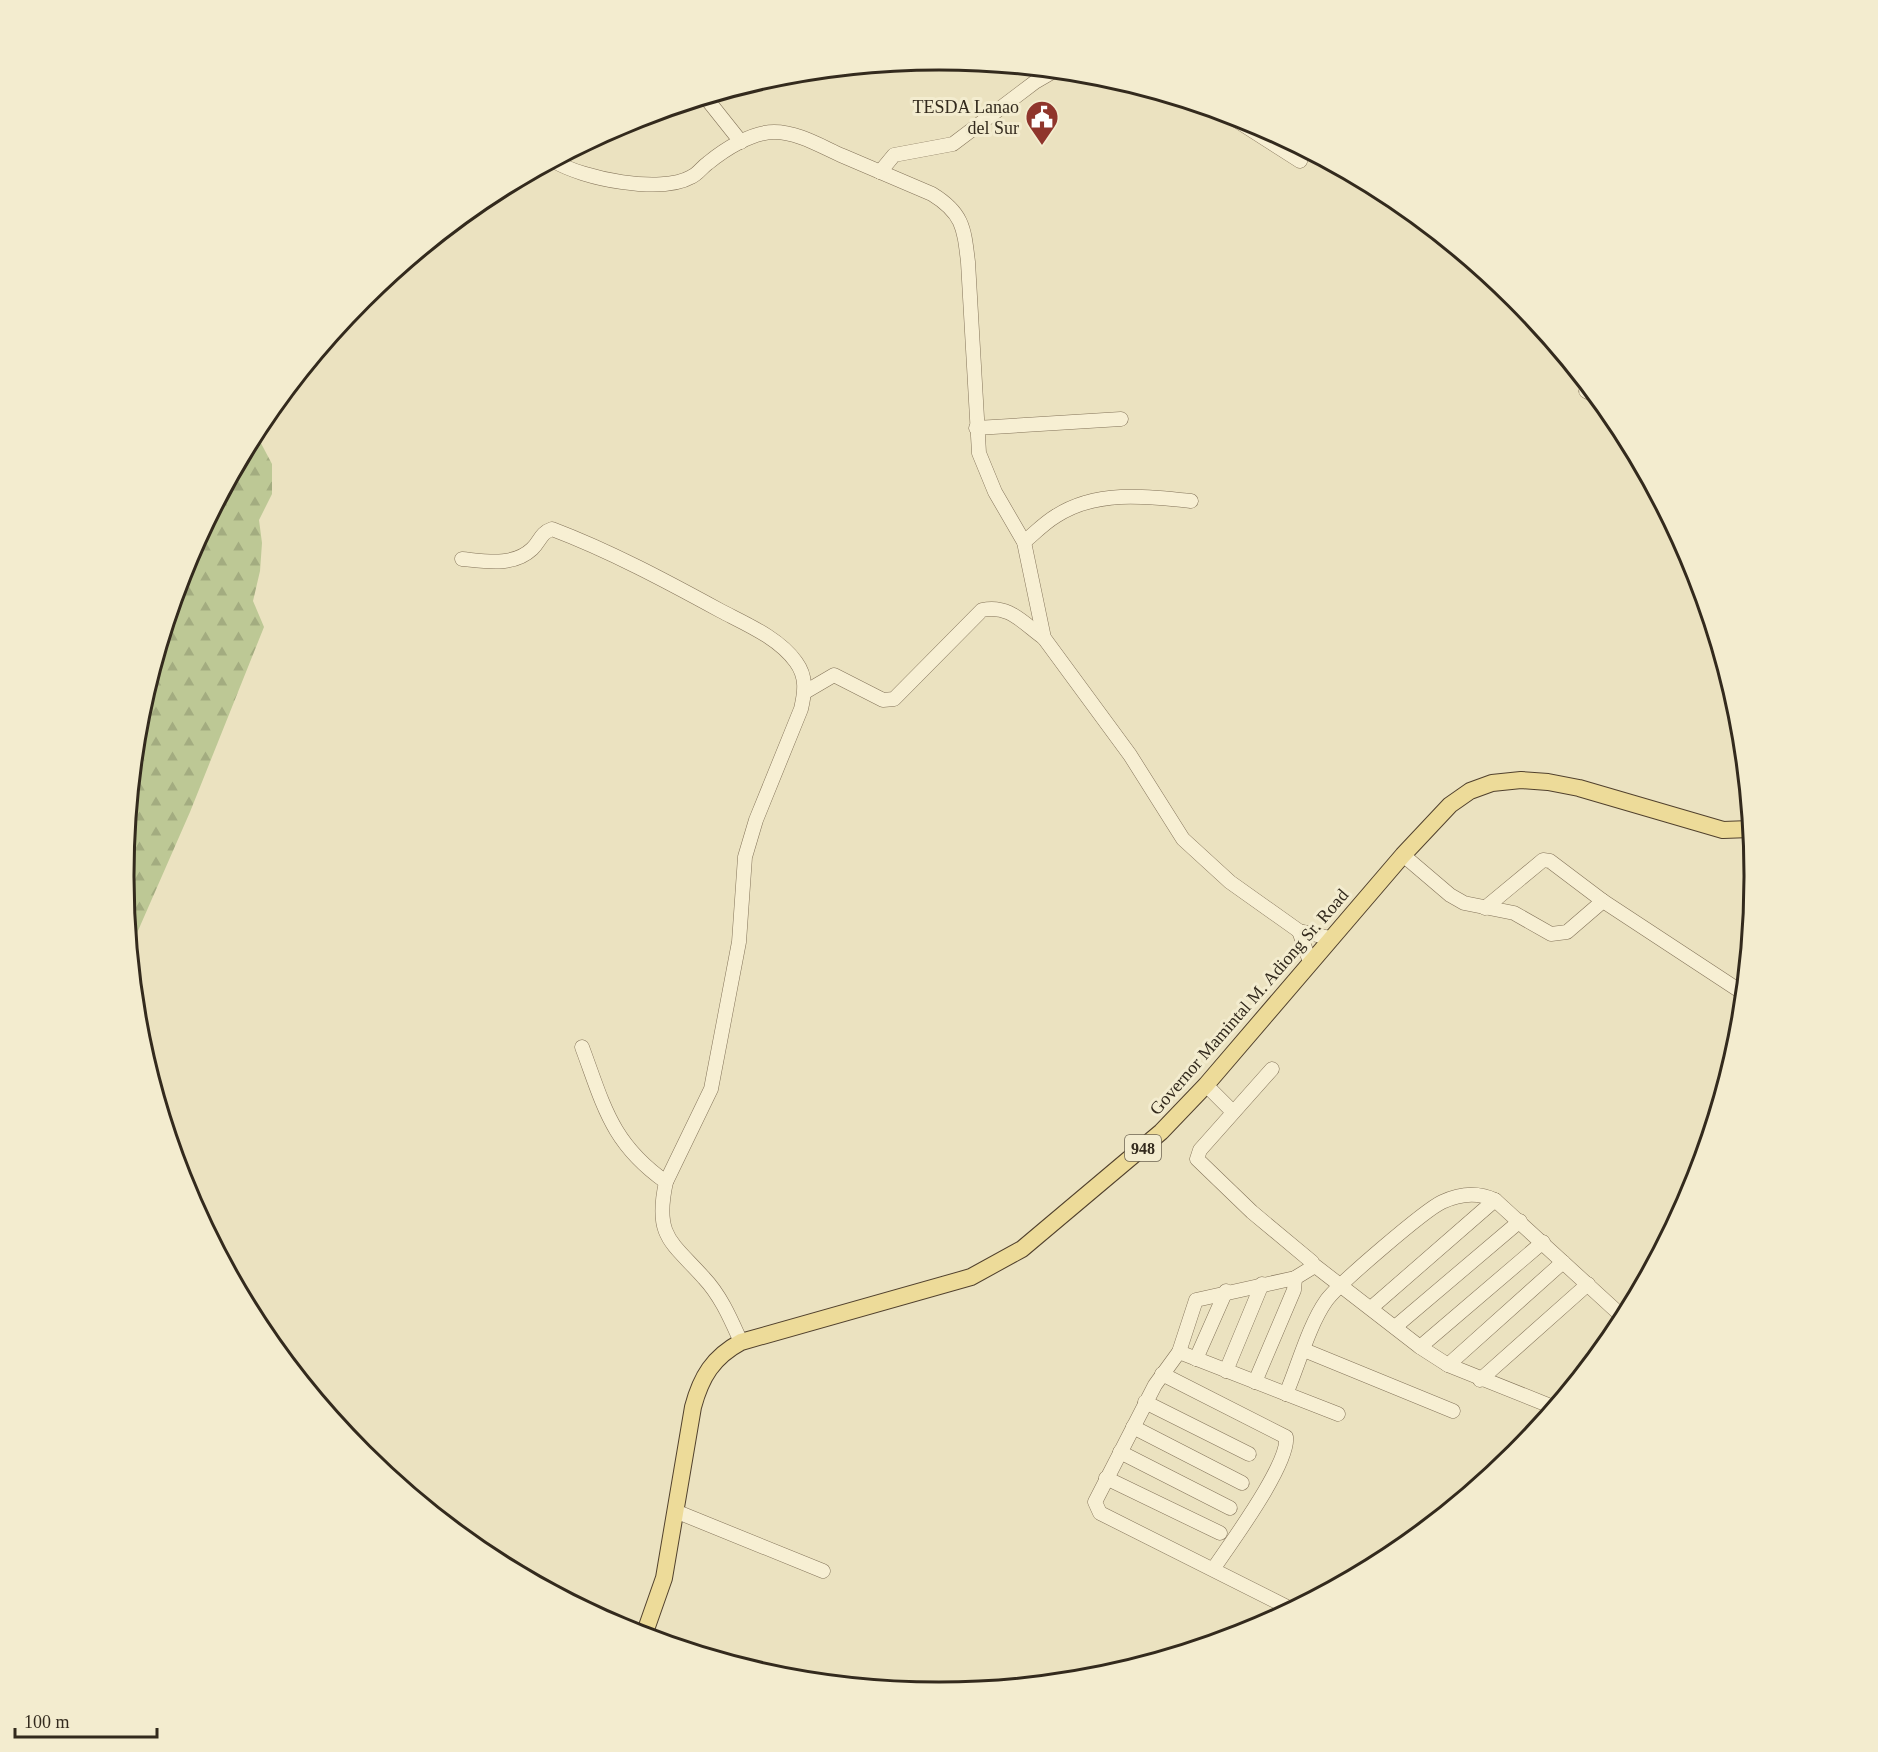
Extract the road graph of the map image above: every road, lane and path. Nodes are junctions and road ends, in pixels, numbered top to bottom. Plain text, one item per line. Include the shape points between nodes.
1 (1044, 77) edge
2 (711, 104) edge
3 (741, 142) junction
4 (1274, 144) edge
5 (1301, 157) edge
6 (562, 165) edge
7 (880, 172) junction
8 (1121, 419) dead end
9 (976, 429) junction
10 (1191, 501) dead end
11 (1023, 542) junction
12 (462, 559) dead end
13 (1044, 638) junction
14 (805, 692) junction
15 (1743, 830) edge
16 (1403, 855) junction
17 (1603, 901) junction
18 (1485, 908) junction
19 (1299, 931) junction
20 (1330, 938) junction
21 (1310, 962) junction
22 (1737, 989) edge
23 (582, 1047) dead end
24 (1272, 1069) dead end
25 (1206, 1085) junction
26 (1233, 1112) junction
27 (666, 1182) junction
28 (1495, 1200) junction
29 (1520, 1221) junction
30 (1543, 1242) junction
31 (1563, 1262) junction
32 (1314, 1265) junction
33 (1295, 1278) junction
34 (1262, 1284) junction
35 (1588, 1284) junction
36 (1342, 1285) junction
37 (1226, 1291) junction
38 (1371, 1308) junction
39 (1617, 1311) edge
40 (1395, 1327) junction
41 (741, 1342) junction
42 (1420, 1347) junction
43 (1304, 1350) junction
44 (1179, 1352) junction
45 (1196, 1359) junction
46 (1448, 1365) junction
47 (1226, 1371) junction
48 (1162, 1374) junction
49 (1480, 1380) junction
50 (1255, 1382) junction
51 (1286, 1394) junction
52 (1145, 1402) junction
53 (1547, 1405) edge
54 (1453, 1412) dead end
55 (1338, 1414) dead end
56 (1132, 1427) junction
57 (1120, 1452) junction
58 (1249, 1454) dead end
59 (1106, 1478) junction
60 (1242, 1483) dead end
61 (1230, 1508) dead end
62 (675, 1511) junction
63 (1220, 1533) dead end
64 (1214, 1568) junction
65 (824, 1571) dead end
66 (1282, 1604) edge
67 (647, 1626) edge

1 - 7 street via 953,144 894,155
2 - 3 street
3 - 6 street via 694,176 665,186 611,179
3 - 7 street via 762,134 786,134
4 - 5 street via 1300,161
7 - 9 street via 948,204 962,225 968,262
8 - 9 street
9 - 11 street via 985,471
10 - 11 street via 1118,496 1083,503 1056,516
11 - 13 street
12 - 14 street via 498,563 532,550 542,535 552,529 571,536 671,584 771,639 798,663
13 - 14 street via 1004,608 982,610 894,699 883,700 834,675
13 - 19 street via 1130,755 1183,839 1230,882
14 - 27 street via 745,857 739,942 711,1089
15 - 16 main road, Governor Mamintal M. Adiong Sr. Road / 948 via 1723,831 1579,788 1521,780 1492,783 1470,791
16 - 18 street via 1450,895
16 - 20 main road, Governor Mamintal M. Adiong Sr. Road / 948
17 - 18 street via 1560,935 1514,914
17 - 18 street via 1550,861 1543,860
17 - 22 street
19 - 20 street
19 - 21 street
20 - 21 main road, Governor Mamintal M. Adiong Sr. Road / 948
21 - 25 main road, Governor Mamintal M. Adiong Sr. Road / 948
23 - 27 street via 617,1136 642,1164
24 - 26 street
25 - 26 street
25 - 41 main road, Governor Mamintal M. Adiong Sr. Road / 948 via 1161,1132 1039,1236 999,1263 971,1277
26 - 32 street via 1200,1150 1199,1163
27 - 41 street via 662,1198 666,1235 716,1294
28 - 29 street
28 - 36 street via 1473,1194 1440,1203
28 - 38 street
29 - 30 street
29 - 40 street
30 - 31 street
30 - 42 street
31 - 35 street
31 - 46 street
32 - 33 street
32 - 36 street
33 - 34 street
33 - 50 street via 1294,1290
34 - 37 street
34 - 47 street
35 - 39 street
35 - 49 street
36 - 38 street
36 - 43 street via 1326,1301
37 - 44 street via 1196,1300
37 - 45 street
38 - 40 street
40 - 42 street
41 - 62 main road, Governor Mamintal M. Adiong Sr. Road / 948 via 717,1358 699,1383
42 - 46 street
43 - 51 street
43 - 54 street
44 - 45 street
44 - 48 street
45 - 47 street
46 - 49 street
47 - 50 street
48 - 52 street
48 - 64 street via 1283,1435 1287,1441 1261,1497
49 - 53 street
50 - 51 street
51 - 55 street
52 - 56 street
52 - 58 street
56 - 57 street
56 - 60 street
57 - 59 street
57 - 61 street
59 - 63 street
59 - 64 street via 1095,1502 1100,1513
62 - 65 street
62 - 67 main road, Governor Mamintal M. Adiong Sr. Road / 948 via 664,1578
64 - 66 street

